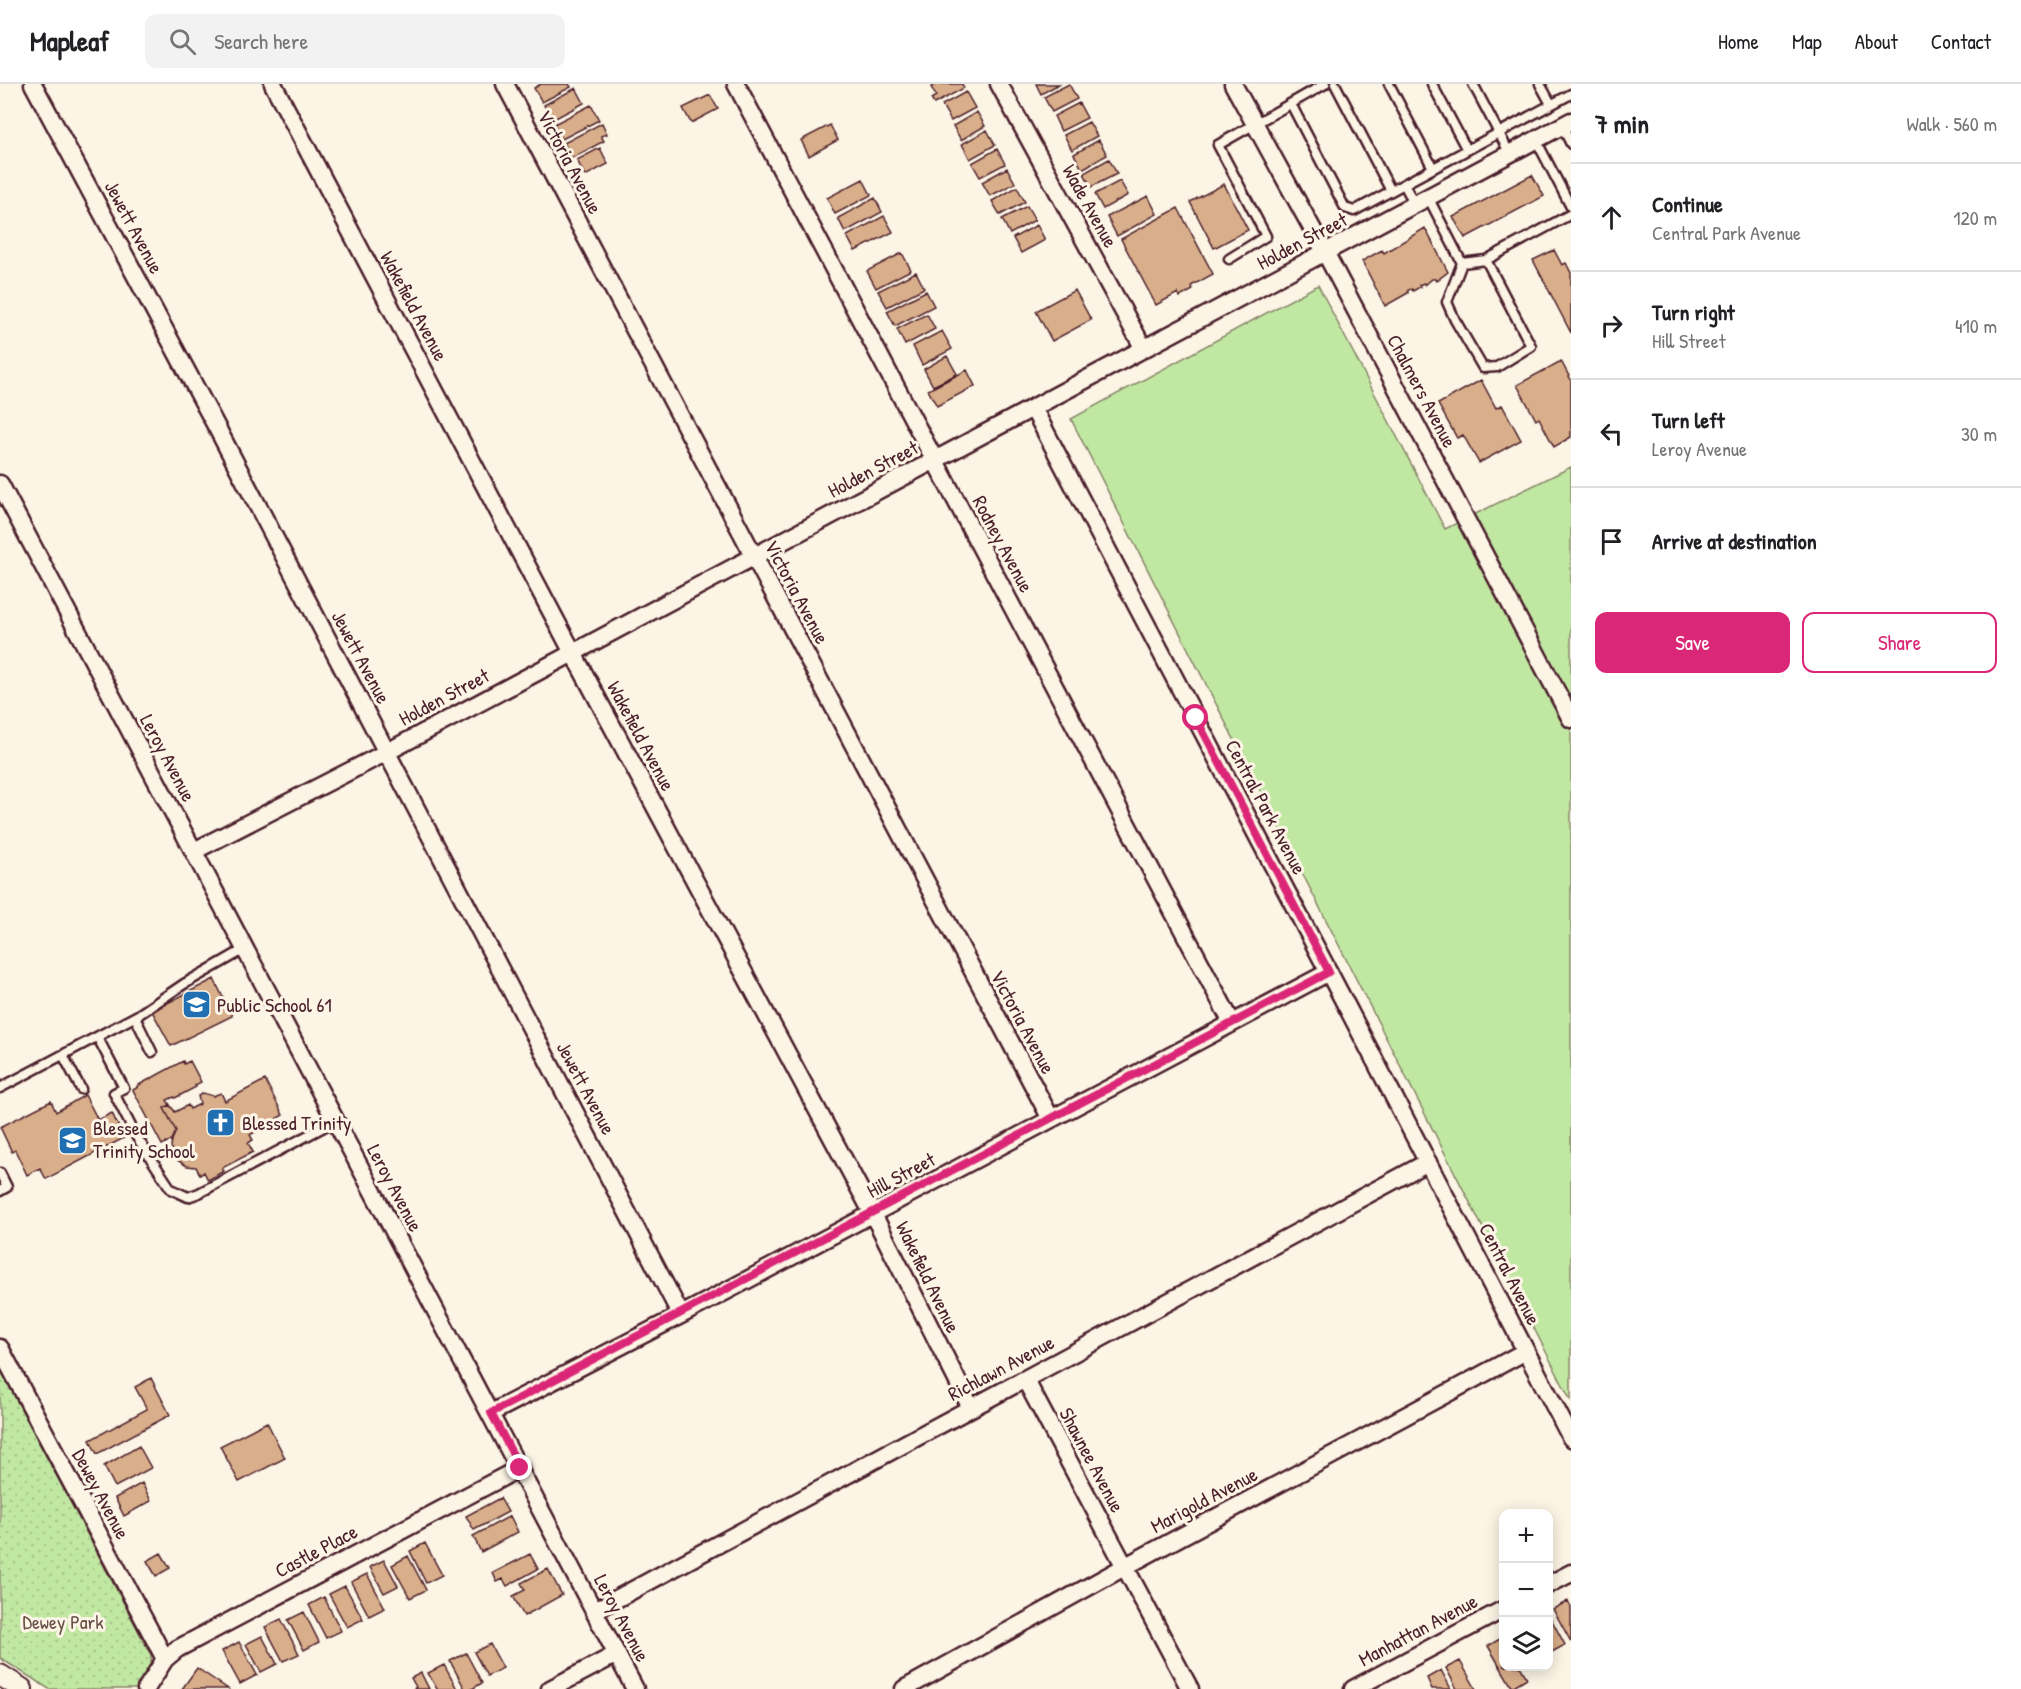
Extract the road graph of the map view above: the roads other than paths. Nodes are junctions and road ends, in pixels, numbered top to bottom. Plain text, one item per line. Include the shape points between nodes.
1 (33, 84) edge
2 (273, 84) edge
3 (505, 84) edge
4 (736, 84) edge
5 (999, 84) edge
6 (1233, 84) edge
7 (1325, 84) edge
8 (1335, 84) edge
9 (1389, 84) edge
10 (1432, 84) edge
11 (1473, 84) edge
12 (1540, 84) edge
13 (1571, 94) edge
14 (1291, 104) junction
15 (1551, 104) junction
16 (1566, 124) edge
17 (1256, 125) junction
18 (1498, 132) junction
19 (1536, 140) junction
20 (1571, 144) edge
21 (1467, 150) junction
22 (1510, 154) junction
23 (1433, 168) junction
24 (1404, 184) junction
25 (1390, 191) junction
26 (1421, 201) junction
27 (1571, 207) edge
28 (1571, 214) edge
29 (1325, 252) junction
30 (1229, 259) dead end
31 (1486, 260) junction
32 (1462, 263) junction
33 (1144, 349) junction
34 (1033, 408) junction
35 (935, 460) junction
36 (0, 484) edge
37 (754, 556) junction
38 (573, 653) junction
39 (1571, 719) edge
40 (387, 752) junction
41 (194, 851) junction
42 (245, 949) junction
43 (1329, 972) junction
44 (135, 1017) junction
45 (1232, 1023) junction
46 (98, 1038) junction
47 (153, 1052) dead end
48 (63, 1055) junction
49 (0, 1088) edge
50 (81, 1089) dead end
51 (1051, 1119) junction
52 (335, 1121) junction
53 (1428, 1162) junction
54 (0, 1173) edge
55 (0, 1191) edge
56 (873, 1214) junction
57 (681, 1315) junction
58 (0, 1348) edge
59 (1526, 1351) junction
60 (1025, 1379) junction
61 (971, 1408) junction
62 (491, 1413) junction
63 (1571, 1438) edge
64 (520, 1468) junction
65 (1126, 1566) junction
66 (1571, 1573) edge
67 (1553, 1582) edge
68 (594, 1611) junction
69 (1499, 1611) edge
70 (616, 1654) junction
71 (165, 1659) junction
72 (0, 1675) edge
73 (22, 1689) edge
74 (146, 1689) edge
75 (550, 1689) edge
76 (635, 1689) edge
77 (904, 1689) edge
78 (1190, 1689) edge
79 (1353, 1689) edge

1 - 40 street, Jewett Avenue
2 - 38 street, Wakefield Avenue
3 - 37 street, Victoria Avenue
4 - 35 street, Rodney Avenue
5 - 33 street, Wade Avenue
6 - 17 street, Chalmers Avenue
7 - 14 lane
8 - 25 lane
9 - 23 lane
10 - 21 lane
11 - 18 lane
12 - 15 lane
13 - 15 lane
14 - 17 lane
14 - 25 lane via 1345,208 1354,211
15 - 18 lane
16 - 19 street, Holden Street
16 - 20 lane
17 - 29 street, Chalmers Avenue
17 - 30 lane via 1218,145 1266,236
18 - 21 lane
18 - 22 lane
19 - 22 street, Holden Street
19 - 27 lane
21 - 23 lane
22 - 26 street, Holden Street
23 - 24 lane
24 - 25 lane
24 - 26 lane
26 - 29 street, Holden Street
26 - 32 lane
28 - 31 lane
29 - 33 street, Holden Street
29 - 39 street, Chalmers Avenue
31 - 32 lane
31 - 32 lane via 1531,346 1497,367 1483,368 1447,302
33 - 34 street, Holden Street
34 - 35 street, Holden Street
34 - 43 street, Central Park Avenue
35 - 37 street, Holden Street
35 - 45 street, Rodney Avenue
36 - 41 street, Leroy Avenue
37 - 38 street, Holden Street
37 - 51 street, Victoria Avenue
38 - 40 street, Holden Street
38 - 56 street, Wakefield Avenue
40 - 41 street, Holden Street
40 - 57 street, Jewett Avenue
41 - 42 street, Leroy Avenue
42 - 44 lane
42 - 52 street, Leroy Avenue
43 - 45 street, Hill Street
43 - 53 street, Central Park Avenue
44 - 46 lane
44 - 47 lane
45 - 51 street, Hill Street
46 - 48 lane
46 - 52 lane via 124,1088 114,1093 136,1136 171,1189 188,1197
48 - 49 lane
48 - 50 lane
51 - 56 street, Hill Street
52 - 62 street, Leroy Avenue
53 - 59 street, Central Avenue
53 - 60 street, Richlawn Avenue
54 - 55 lane via 7,1187
56 - 57 street, Hill Street
56 - 61 street, Wakefield Avenue
57 - 62 street, Hill Street
58 - 71 street, Dewey Avenue
59 - 63 street, Central Avenue
59 - 65 street, Marigold Avenue
60 - 61 street, Richlawn Avenue
60 - 65 street, Shawnee Avenue
61 - 68 street, Richlawn Avenue
62 - 64 street, Leroy Avenue
64 - 68 street, Leroy Avenue
64 - 71 street, Castle Place via 203,1634
65 - 77 street, Marigold Avenue
65 - 78 street, Shawnee Avenue
66 - 67 street
68 - 70 street, Leroy Avenue
69 - 79 street, Manhattan Avenue
70 - 75 street
70 - 76 street, Leroy Avenue
71 - 74 street, Castle Place
72 - 73 street

